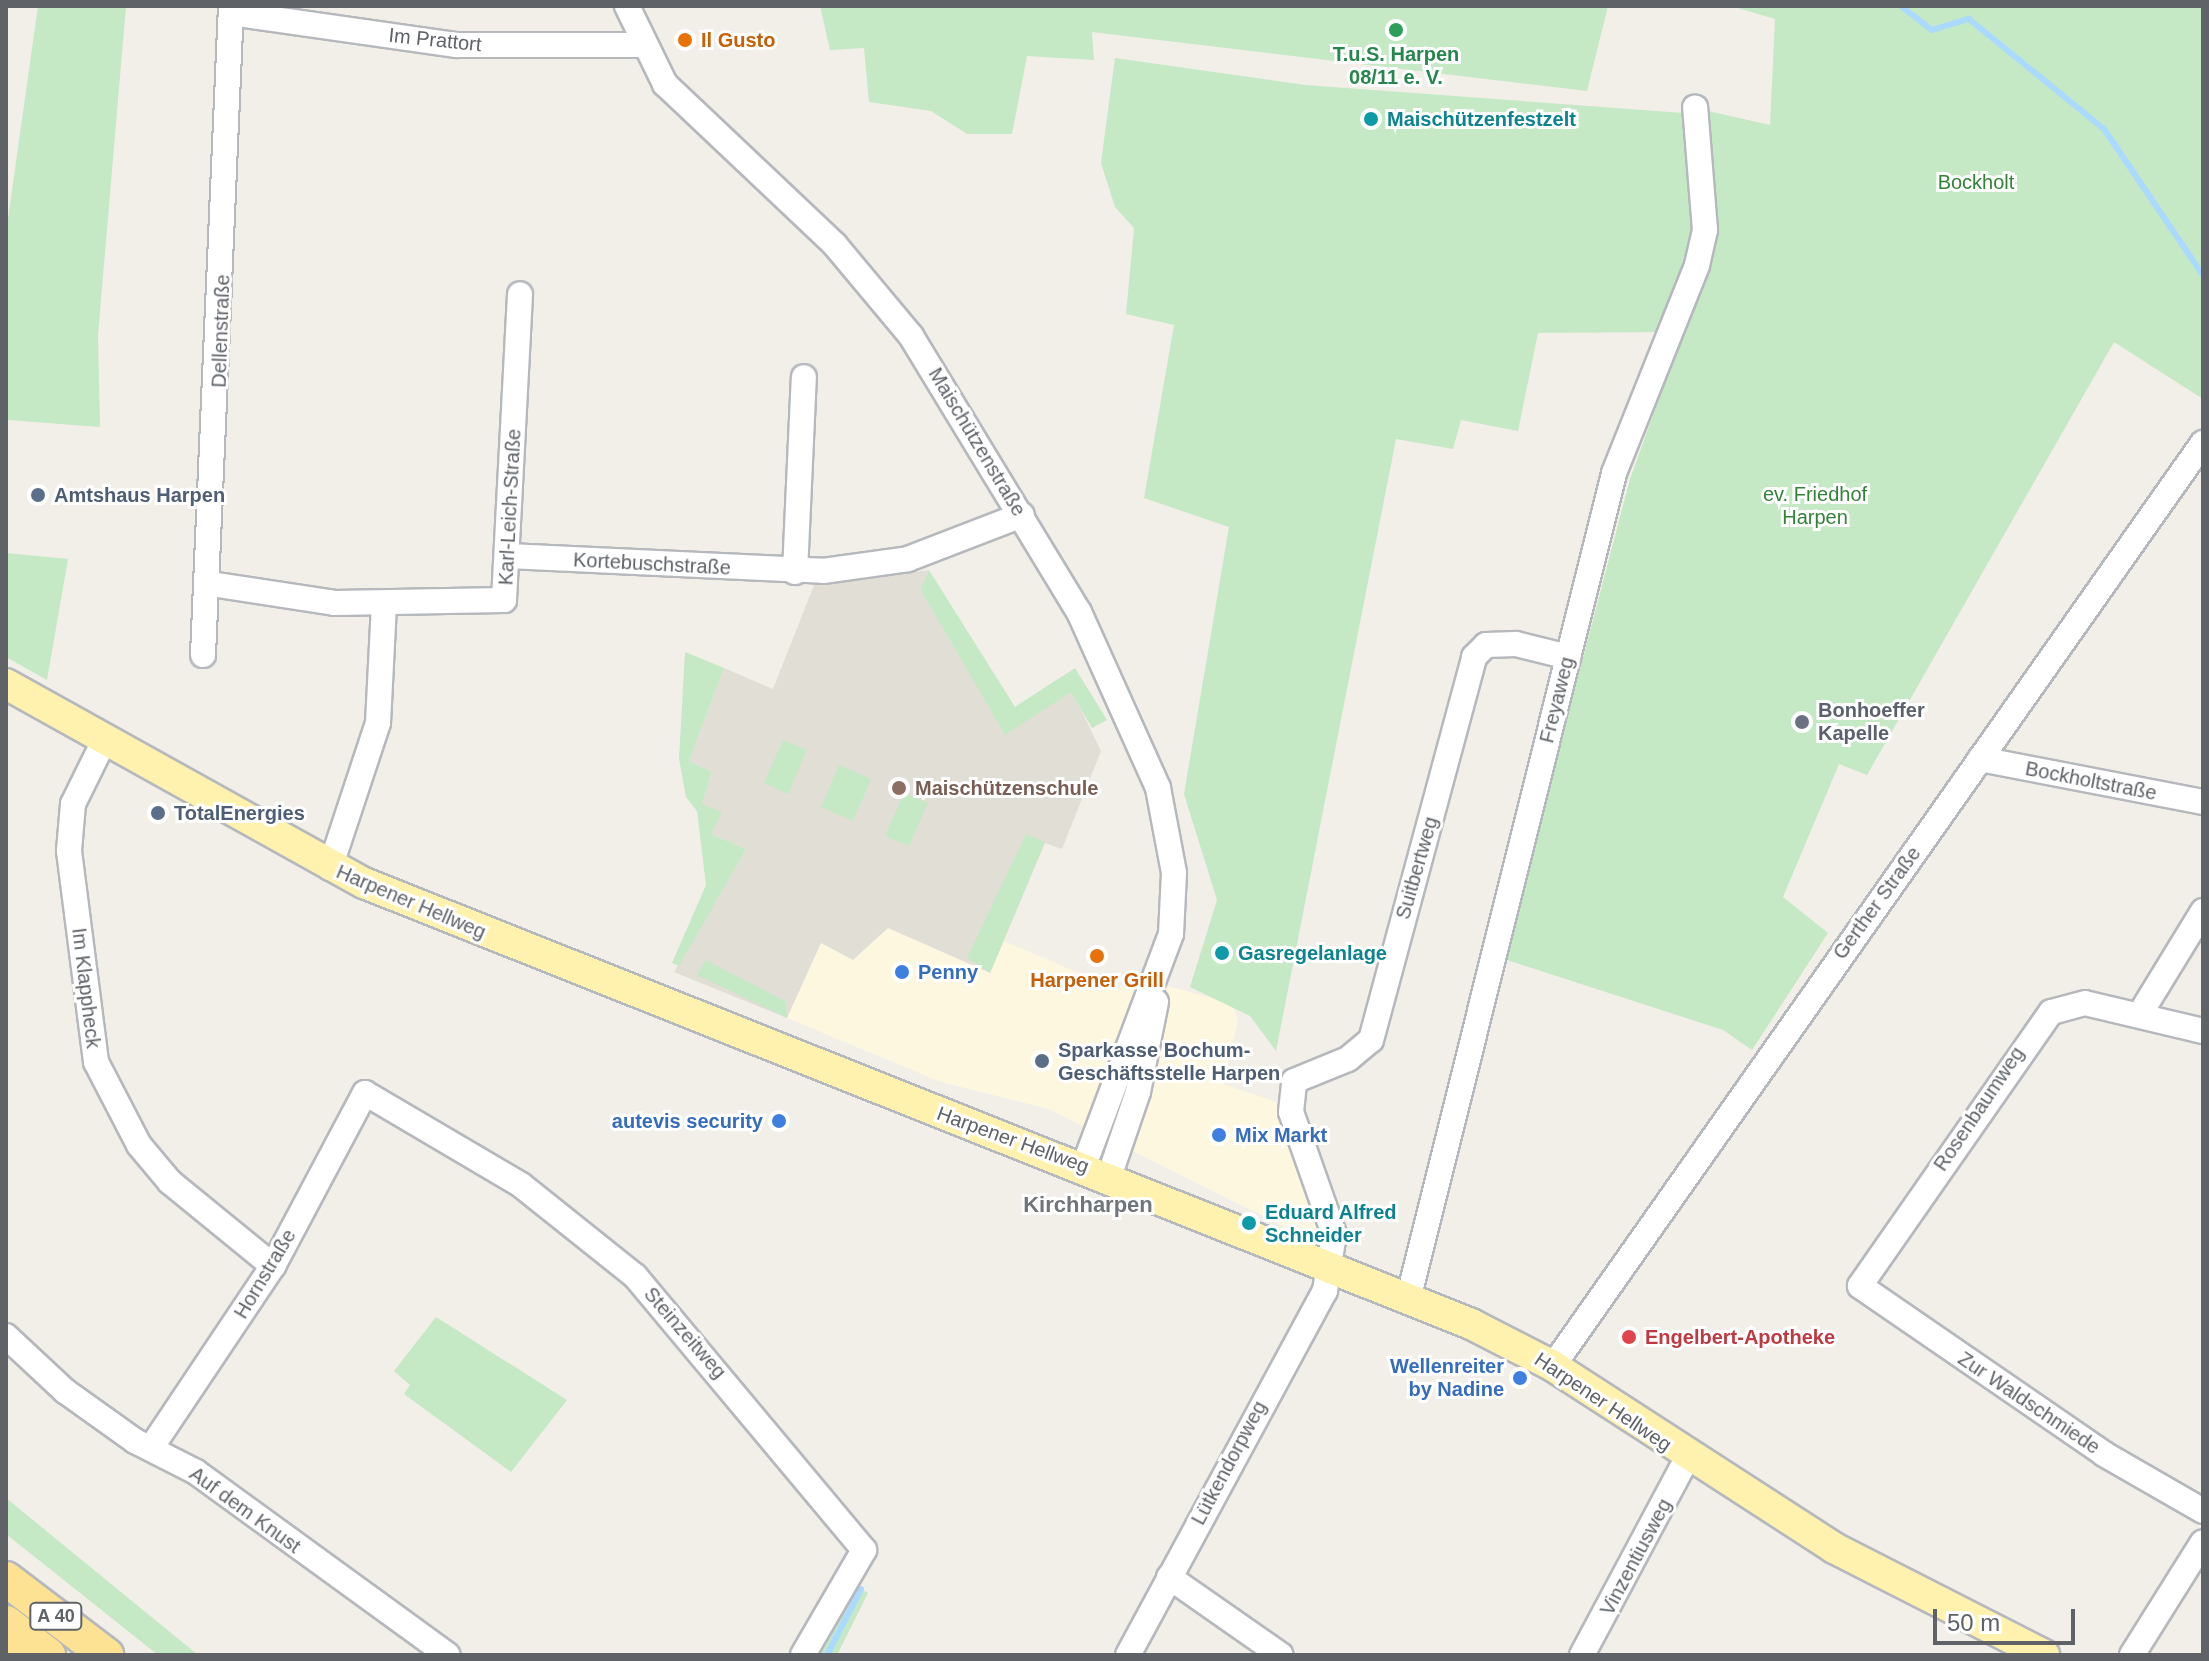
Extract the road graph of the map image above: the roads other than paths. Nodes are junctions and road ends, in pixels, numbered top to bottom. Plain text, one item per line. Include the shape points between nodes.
1 (627, 6) edge
2 (231, 10) edge
3 (641, 45) junction
4 (1695, 107) dead end
5 (520, 294) dead end
6 (804, 377) dead end
7 (2203, 443) edge
8 (1022, 515) junction
9 (508, 556) junction
10 (795, 572) junction
11 (211, 584) junction
12 (384, 603) junction
13 (203, 655) dead end
14 (1568, 657) junction
15 (6, 684) edge
16 (104, 741) junction
17 (1980, 759) junction
18 (2203, 802) edge
19 (330, 868) junction
20 (2203, 911) edge
21 (2140, 1014) junction
22 (2203, 1031) edge
23 (365, 1093) joint
24 (1096, 1171) junction
25 (273, 1266) junction
26 (1330, 1271) junction
27 (1860, 1286) joint
28 (1408, 1300) junction
29 (6, 1336) edge
30 (1553, 1366) junction
31 (151, 1448) junction
32 (1687, 1458) junction
33 (2203, 1511) edge
34 (2203, 1542) edge
35 (1169, 1577) junction
36 (6, 1579) edge
37 (6, 1623) edge
38 (48, 1655) edge
39 (106, 1655) edge
40 (448, 1655) edge
41 (803, 1655) edge
42 (1128, 1655) edge
43 (1281, 1655) edge
44 (1582, 1655) edge
45 (2044, 1655) edge
46 (2132, 1655) edge

1 - 3 street, Maischützenstraße
2 - 3 street, Im Prattort via 457,45
2 - 11 street, Dellenstraße
3 - 8 street, Maischützenstraße via 686,107 835,245 890,307
4 - 14 street, Freyaweg via 1705,230 1697,265 1614,473
5 - 9 street, Karl-Leich-Straße
6 - 10 street
7 - 17 street, Gerther Straße
8 - 10 street, Kortebuschstraße via 908,559
8 - 24 street, Maischützenstraße via 1091,636 1158,788 1176,897 1163,959
9 - 10 street, Kortebuschstraße
9 - 12 street, Karl-Leich-Straße via 504,600
11 - 12 street, Karl-Leich-Straße via 335,603
11 - 13 street, Dellenstraße
12 - 19 street via 378,723
14 - 26 street, Suitbertweg via 1516,644 1486,645 1474,657 1371,1040 1348,1059 1294,1081 1291,1112 1334,1234
14 - 28 street, Freyaweg
15 - 16 main road, Harpener Hellweg
16 - 19 main road, Harpener Hellweg
16 - 25 street, Im Klappheck via 73,804 69,851 96,1062 139,1145 170,1182
17 - 18 street, Bockholtstraße
17 - 30 street, Gerther Straße
19 - 24 main road, Harpener Hellweg via 897,1100
20 - 21 street
21 - 22 street, Rosenbaumweg
21 - 27 street, Rosenbaumweg via 2076,1003 2038,1023
23 - 25 street, Hornstraße
23 - 41 street, Steinzeitweg via 521,1185 635,1276 858,1542 864,1550
24 - 26 main road, Harpener Hellweg
25 - 31 street, Hornstraße
26 - 28 main road, Harpener Hellweg
26 - 35 street, Lütkendorpweg
27 - 33 street, Zur Waldschmiede via 2104,1454
28 - 30 main road, Harpener Hellweg
29 - 31 street, Auf dem Knust via 65,1391
30 - 32 main road, Harpener Hellweg
31 - 40 street, Auf dem Knust via 196,1472
32 - 44 street, Vinzentiusweg
32 - 45 main road, Harpener Hellweg via 1834,1548
34 - 46 street
35 - 42 street, Lütkendorpweg
35 - 43 street
36 - 39 highway, A 40
37 - 38 highway, A 40

